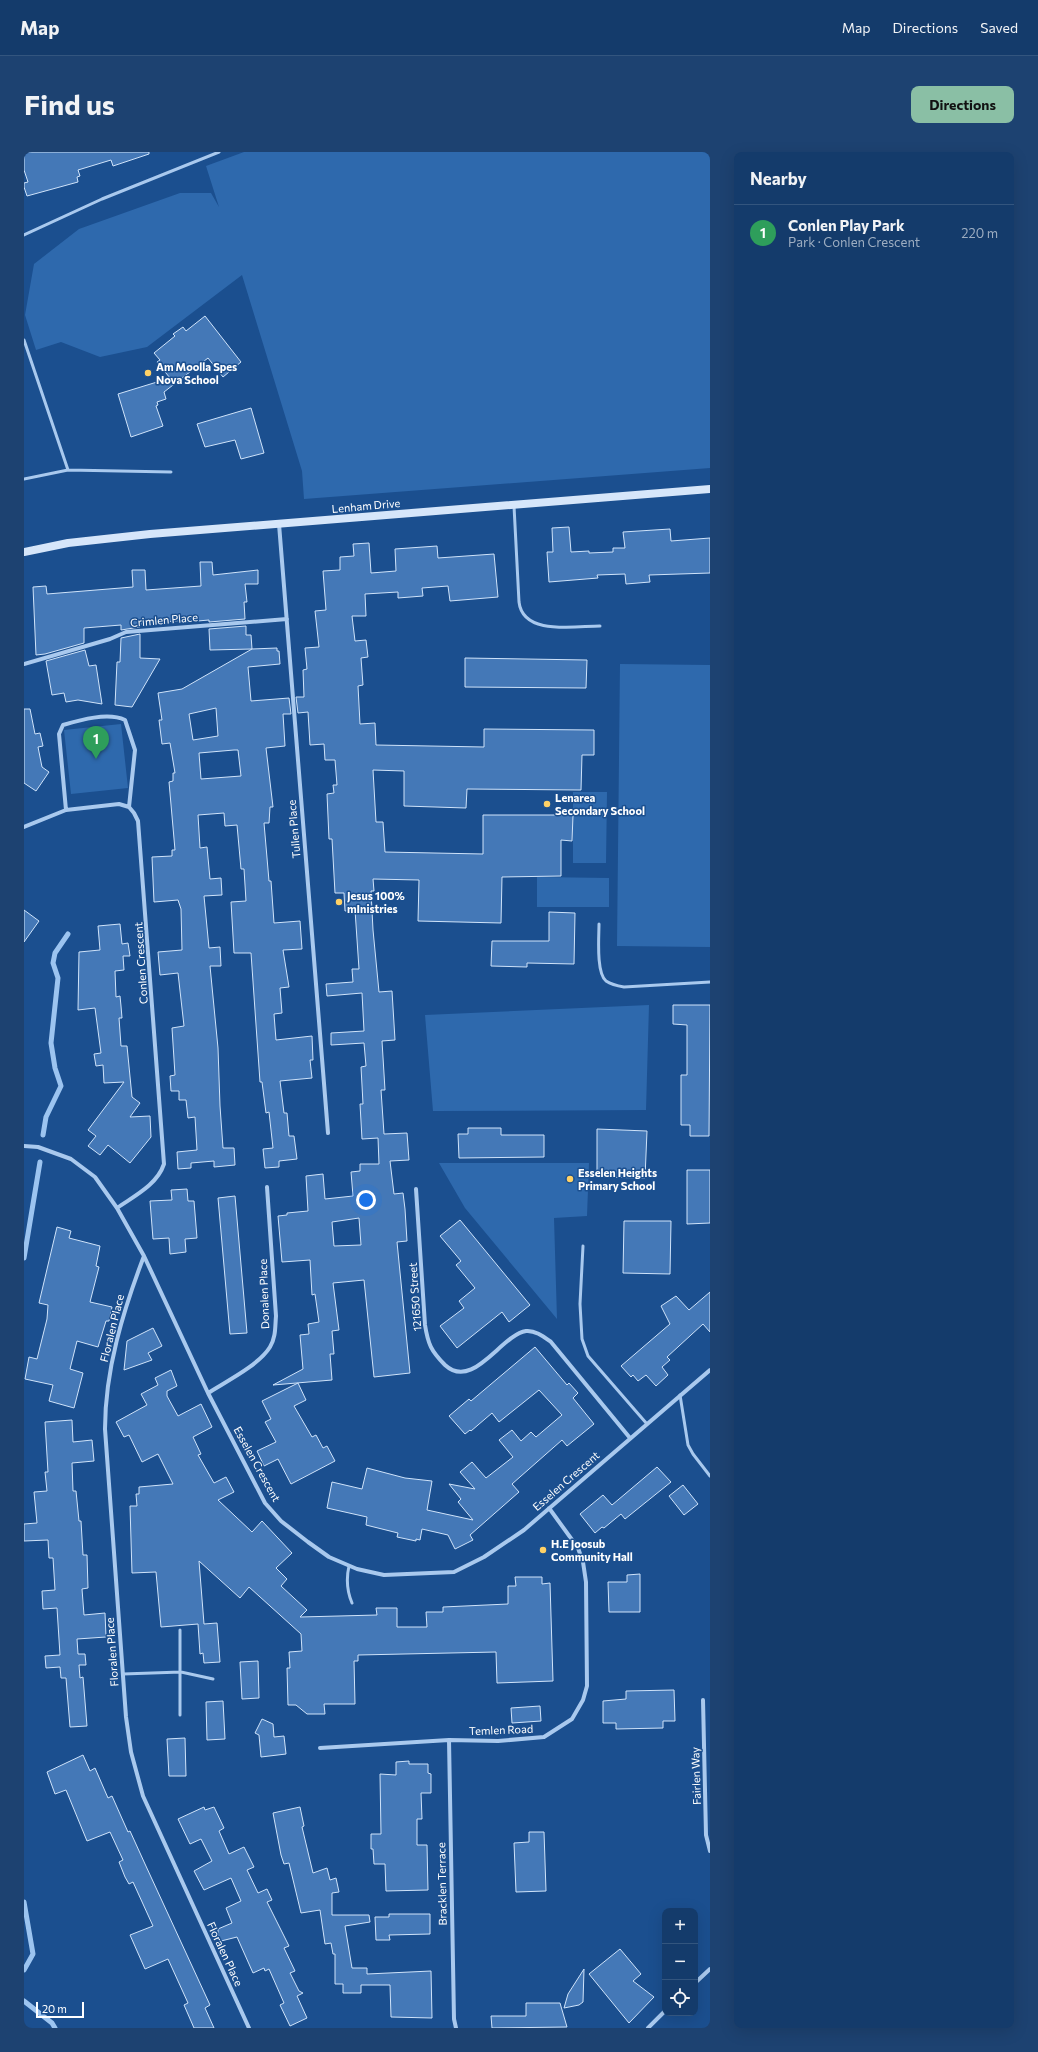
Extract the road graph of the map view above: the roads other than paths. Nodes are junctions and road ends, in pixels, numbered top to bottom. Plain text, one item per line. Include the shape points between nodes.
1 (219, 152) edge
2 (24, 235) edge
3 (24, 340) edge
4 (68, 470) junction
5 (171, 472) dead end
6 (24, 479) edge
7 (710, 490) edge
8 (514, 506) junction
9 (279, 524) junction
10 (24, 552) edge
11 (287, 619) junction
12 (600, 626) dead end
13 (24, 664) edge
14 (129, 808) junction
15 (66, 810) junction
16 (24, 827) edge
17 (598, 924) dead end
18 (710, 982) edge
19 (328, 1133) dead end
20 (24, 1146) edge
21 (267, 1187) dead end
22 (416, 1189) dead end
23 (117, 1208) junction
24 (583, 1246) dead end
25 (144, 1256) junction
26 (710, 1370) edge
27 (208, 1393) junction
28 (680, 1395) junction
29 (647, 1424) junction
30 (630, 1438) junction
31 (710, 1476) edge
32 (549, 1508) junction
33 (349, 1566) junction
34 (352, 1603) dead end
35 (180, 1630) dead end
36 (181, 1672) junction
37 (123, 1674) junction
38 (213, 1679) dead end
39 (703, 1700) dead end
40 (180, 1715) dead end
41 (449, 1740) junction
42 (320, 1748) dead end
43 (710, 1851) edge
44 (710, 1969) edge
45 (698, 1980) edge
46 (662, 2014) edge
47 (249, 2028) edge
48 (456, 2028) edge
49 (648, 2028) edge

1 - 2 lane via 102,199
3 - 4 lane
4 - 5 lane
4 - 6 lane
7 - 8 street, Lenham Drive
8 - 9 street, Lenham Drive
8 - 12 lane via 521,612 530,621 545,626
9 - 10 street, Lenham Drive via 135,535 68,543
9 - 11 street, Tullen Place
11 - 13 street, Crimlen Place via 126,632
11 - 19 street, Tullen Place
14 - 15 street via 119,804
14 - 15 street via 135,750 125,720 118,717 75,721 63,725 59,734
14 - 23 street, Conlen Crescent via 138,821 140,836 164,1164 155,1181
15 - 16 street
17 - 18 lane via 600,967 605,980 615,986
20 - 23 street, Esselen Crescent via 38,1147 71,1159 95,1177
21 - 27 street, Donalen Place via 276,1316 274,1336 262,1358
22 - 30 street, 121650 Street via 425,1325 433,1354 450,1369 470,1370 516,1334 527,1331 540,1334 551,1342
23 - 25 street, Esselen Crescent
24 - 29 lane via 580,1304 582,1339 588,1356
25 - 27 street, Esselen Crescent
25 - 37 street, Floralen Place via 129,1296 105,1402
26 - 28 street, Esselen Crescent
27 - 33 street, Esselen Crescent via 265,1502 281,1521 308,1542 329,1557
28 - 29 street, Esselen Crescent
28 - 31 lane via 688,1445
29 - 30 street, Esselen Crescent
30 - 32 street, Esselen Crescent
32 - 33 street, Esselen Crescent via 524,1530 484,1557 454,1572 384,1575
32 - 41 street, Temlen Road via 578,1548 586,1582 588,1668 583,1700 572,1719 544,1738 498,1741
33 - 34 lane via 347,1578
35 - 36 lane
36 - 37 lane
36 - 38 lane
36 - 40 lane
37 - 47 street, Floralen Place via 131,1752 143,1796
39 - 43 street, Fairlen Way via 706,1835
41 - 42 street, Temlen Road
41 - 48 street, Bracklen Terrace
44 - 45 street
46 - 49 street

